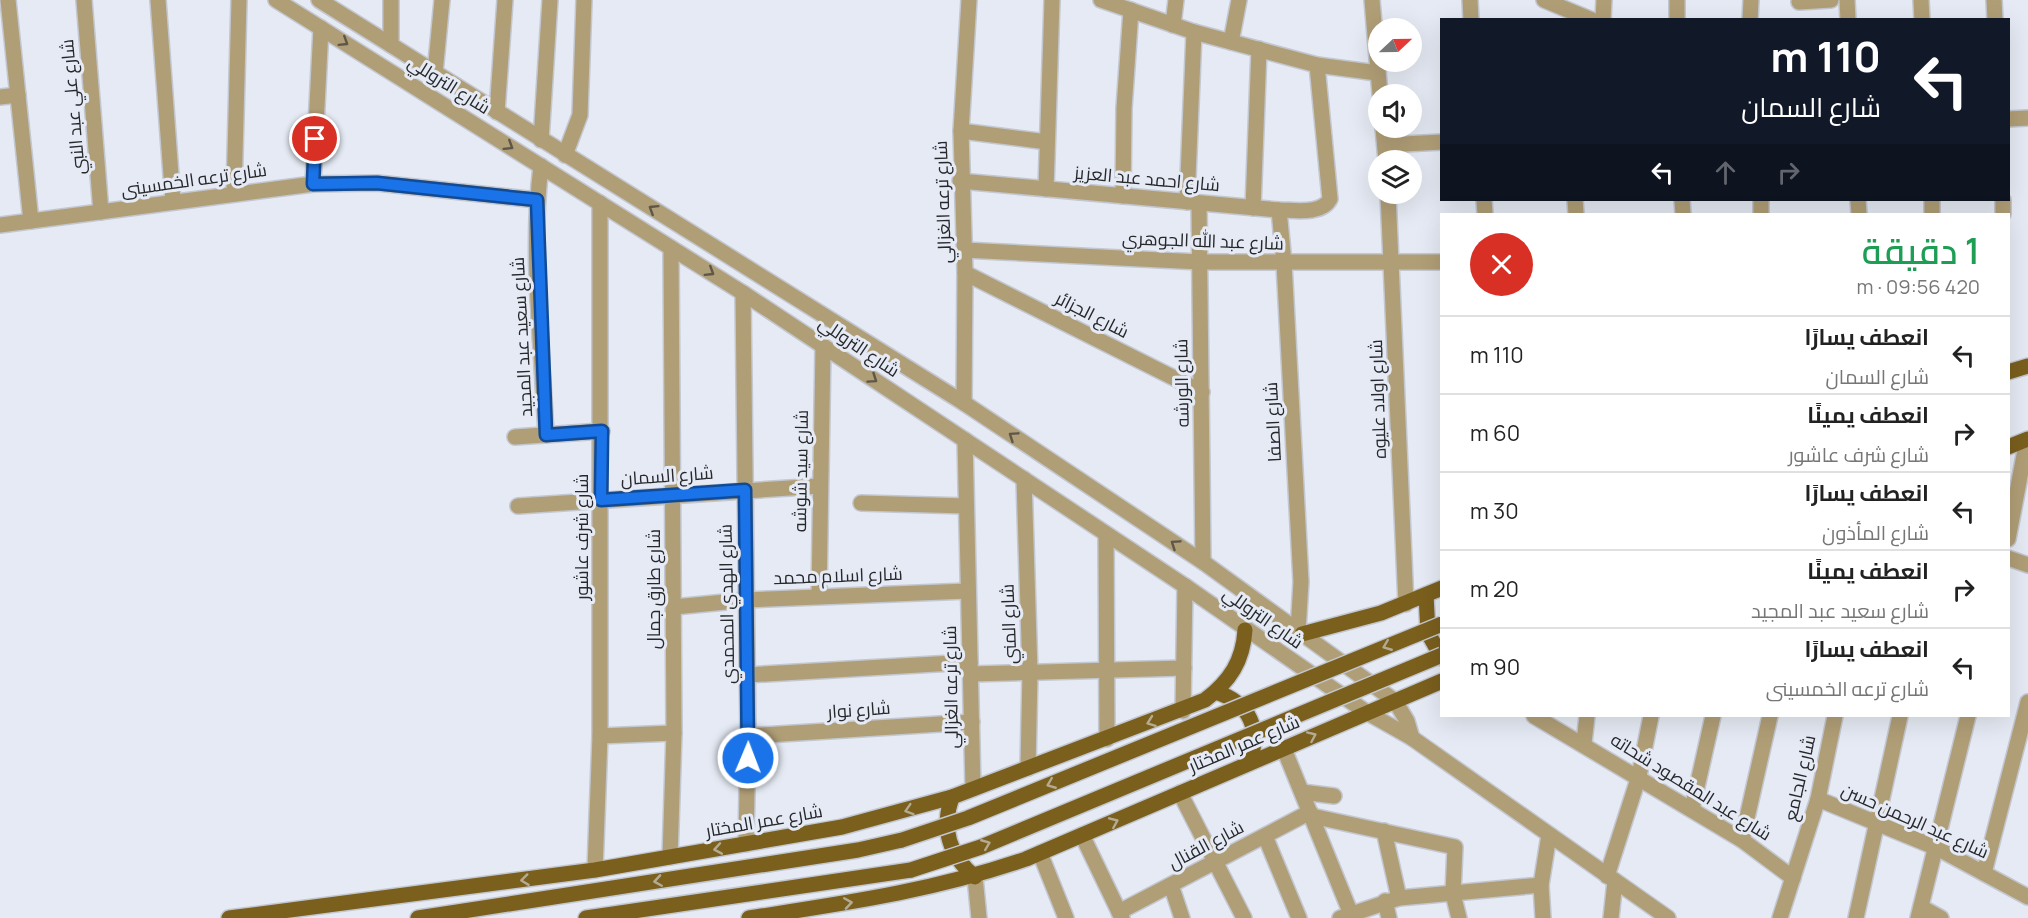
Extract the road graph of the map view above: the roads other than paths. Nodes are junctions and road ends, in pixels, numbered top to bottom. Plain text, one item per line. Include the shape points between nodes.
1 (8, 0) edge
2 (84, 0) edge
3 (158, 0) edge
4 (239, 0) edge
5 (276, 0) edge
6 (319, 0) edge
7 (391, 0) edge
8 (442, 0) edge
9 (505, 0) edge
10 (550, 0) edge
11 (584, 0) edge
12 (969, 0) edge
13 (1052, 0) edge
14 (1101, 0) edge
15 (1176, 0) edge
16 (1239, 0) edge
17 (1372, 0) edge
18 (1470, 0) edge
19 (1604, 0) edge
20 (1677, 0) edge
21 (1751, 0) edge
22 (1831, 0) edge
23 (1847, 0) edge
24 (1921, 0) edge
25 (1994, 0) edge
26 (1799, 2) dead end
27 (334, 5) edge
28 (1125, 5) edge
29 (1554, 8) edge
30 (1472, 18) edge
31 (1586, 18) edge
32 (1603, 18) edge
33 (1677, 18) edge
34 (1750, 18) edge
35 (1848, 18) edge
36 (1922, 18) edge
37 (1995, 18) edge
38 (1173, 25) junction
39 (321, 28) junction
40 (6, 29) edge
41 (1194, 32) junction
42 (1231, 42) junction
43 (391, 45) junction
44 (1259, 49) junction
45 (1317, 64) junction
46 (435, 73) junction
47 (1377, 73) junction
48 (1379, 84) edge
49 (18, 95) junction
50 (0, 97) edge
51 (496, 112) junction
52 (2028, 118) edge
53 (2010, 119) edge
54 (961, 131) junction
55 (1384, 138) edge
56 (541, 140) junction
57 (1047, 142) junction
58 (1440, 142) edge
59 (1385, 145) junction
60 (1385, 150) edge
61 (565, 155) junction
62 (541, 166) junction
63 (960, 182) junction
64 (313, 184) junction
65 (1046, 189) junction
66 (234, 194) junction
67 (1123, 196) junction
68 (537, 200) junction
69 (173, 202) junction
70 (600, 203) junction
71 (1193, 203) junction
72 (1389, 204) edge
73 (1253, 208) junction
74 (1279, 210) junction
75 (101, 212) junction
76 (31, 221) junction
77 (0, 225) edge
78 (671, 248) junction
79 (964, 250) junction
80 (1200, 262) junction
81 (1392, 262) junction
82 (1440, 262) edge
83 (1284, 263) junction
84 (965, 273) junction
85 (782, 290) junction
86 (743, 293) junction
87 (769, 310) junction
88 (823, 346) junction
89 (2028, 366) edge
90 (2010, 371) edge
91 (1202, 392) junction
92 (964, 403) junction
93 (602, 431) junction
94 (546, 435) junction
95 (2010, 436) edge
96 (515, 437) dead end
97 (964, 440) junction
98 (2027, 440) edge
99 (2010, 446) edge
100 (1024, 479) junction
101 (819, 486) junction
102 (745, 490) junction
103 (673, 495) junction
104 (601, 500) junction
105 (861, 502) dead end
106 (518, 506) dead end
107 (966, 506) junction
108 (2010, 529) edge
109 (1106, 534) junction
110 (2010, 559) edge
111 (1203, 562) junction
112 (2028, 565) edge
113 (1185, 586) junction
114 (1440, 589) edge
115 (968, 591) junction
116 (1426, 595) junction
117 (819, 596) junction
118 (746, 600) junction
119 (1406, 604) junction
120 (674, 607) junction
121 (1440, 625) edge
122 (1245, 630) junction
123 (1300, 633) junction
124 (1440, 653) edge
125 (1440, 657) edge
126 (970, 668) junction
127 (1184, 668) junction
128 (1106, 671) junction
129 (1030, 673) junction
130 (747, 675) junction
131 (1440, 682) edge
132 (1216, 692) junction
133 (1395, 701) junction
134 (2028, 704) edge
135 (1183, 711) junction
136 (1366, 712) junction
137 (1536, 717) edge
138 (1587, 717) edge
139 (1651, 717) edge
140 (1713, 717) edge
141 (1770, 717) edge
142 (1835, 717) edge
143 (1900, 717) edge
144 (1968, 717) edge
145 (972, 722) junction
146 (674, 734) junction
147 (600, 736) junction
148 (748, 736) junction
149 (1412, 738) junction
150 (1107, 739) junction
151 (1584, 743) junction
152 (1284, 749) junction
153 (2021, 760) edge
154 (1249, 763) junction
155 (1028, 768) junction
156 (1639, 776) junction
157 (974, 788) junction
158 (1302, 792) junction
159 (1180, 793) junction
160 (1334, 796) dead end
161 (951, 797) junction
162 (1818, 799) junction
163 (1692, 809) junction
164 (1311, 814) junction
165 (1879, 823) junction
166 (1384, 831) junction
167 (1082, 835) junction
168 (1549, 835) junction
169 (1265, 836) junction
170 (1742, 840) junction
171 (746, 844) junction
172 (1937, 848) junction
173 (1040, 853) junction
174 (670, 857) junction
175 (1215, 862) junction
176 (595, 870) junction
177 (1984, 873) junction
178 (975, 877) junction
179 (1793, 878) junction
180 (1611, 879) junction
181 (1171, 885) junction
182 (1541, 885) junction
183 (1453, 894) junction
184 (2028, 897) edge
185 (1392, 900) junction
186 (311, 907) junction
187 (1649, 912) edge
188 (1920, 913) edge
189 (1120, 915) edge
190 (1346, 916) edge
191 (229, 918) edge
192 (327, 918) edge
193 (418, 918) edge
194 (586, 918) edge
195 (749, 918) edge
196 (979, 918) edge
197 (1066, 918) edge
198 (1182, 918) edge
199 (1244, 918) edge
200 (1299, 918) edge
201 (1389, 918) edge
202 (1459, 918) edge
203 (1543, 918) edge
204 (1611, 918) edge
205 (1668, 918) edge
206 (1779, 918) edge
207 (1856, 918) edge
208 (1941, 918) edge

1 - 40 street
2 - 75 street, شارع علي عبد النبي
3 - 69 street
4 - 66 street
5 - 39 street, شارع التروللي
6 - 27 street, شارع التروللي
7 - 43 street
8 - 46 street
9 - 51 street
10 - 56 street
11 - 61 street via 580,115
12 - 54 street, شارع ترعه الغزالي
13 - 57 street
14 - 28 street
15 - 38 street
16 - 42 street
17 - 47 street
18 - 30 street
19 - 32 street
20 - 33 street
21 - 34 street
22 - 26 street
23 - 35 street
24 - 36 street
25 - 37 street
27 - 43 street, شارع التروللي
28 - 38 street
28 - 67 street
29 - 31 street
38 - 41 street
39 -> 62 street, شارع التروللي
39 - 64 street
40 - 49 street
41 - 42 street
41 - 71 street, شارع الورشه
42 - 44 street
43 - 46 street, شارع التروللي
44 - 45 street
44 - 73 street
45 - 47 street
45 - 74 street, شارع احمد عبد العزيز via 1328,203 1317,209
46 - 51 street, شارع التروللي
47 - 48 street
49 - 50 street
49 - 76 street
51 - 56 street, شارع التروللي
52 - 53 street
54 - 57 street
54 - 63 street, شارع ترعه الغزالي
55 - 59 street
56 - 61 street, شارع التروللي
57 - 65 street
58 - 59 street
59 - 60 street
85 -> 61 street, شارع التروللي
62 - 68 street, شارع سعيد عبد المجيد
62 - 70 street, شارع التروللي
63 - 65 street, شارع احمد عبد العزيز
63 - 79 street, شارع ترعه الغزالي
64 - 66 street, شارع ترعه الخمسينى
64 - 68 street, شارع ترعه الخمسينى via 377,183
65 - 67 street, شارع احمد عبد العزيز
66 - 69 street, شارع ترعه الخمسينى
67 - 71 street, شارع احمد عبد العزيز
68 - 94 street, شارع سعيد عبد المجيد
69 - 75 street, شارع ترعه الخمسينى
70 - 78 street, شارع التروللي
70 - 93 street, شارع شرف عاشور
71 - 73 street, شارع احمد عبد العزيز
71 - 80 street, شارع الورشه
72 - 81 street, شارع اولاد عليوه
73 - 74 street, شارع احمد عبد العزيز
74 - 83 street, شارع الصفا
75 - 76 street, شارع ترعه الخمسينى
76 - 77 street, شارع ترعه الخمسينى
78 -> 86 street, شارع التروللي
78 - 103 street, شارع طارق جمال
79 - 80 street, شارع عبد الله الجوهري
79 - 84 street, شارع ترعه الغزالي
80 - 83 street, شارع عبد الله الجوهري
80 - 91 street, شارع الورشه
81 - 82 street, شارع عبد الله الجوهري
81 - 83 street, شارع عبد الله الجوهري
81 - 119 street, شارع اولاد عليوه
83 - 123 street, شارع الصفا via 1301,582
84 - 91 street, شارع الجزائر
84 - 92 street, شارع ترعه الغزالي
85 - 87 street
85 - 92 street, شارع التروللي
86 - 87 street, شارع التروللي
86 - 102 street, شارع الهدي المحمدي
87 - 88 street, شارع التروللي
88 -> 97 street, شارع التروللي
88 - 101 street, شارع سيد شوشه
89 - 90 main road
91 - 111 street, شارع الورشه
111 -> 92 street, شارع التروللي
93 - 94 street
93 - 104 street, شارع شرف عاشور
94 - 96 street
95 - 98 main road
97 - 100 street, شارع التروللي
97 - 107 street, شارع ترعه الغزالي
98 - 99 main road
98 - 108 street
100 - 109 street, شارع التروللي
100 - 129 street, شارع المني
101 - 102 street, شارع السمان
101 - 117 street, شارع سيد شوشه
102 - 103 street, شارع السمان
102 - 118 street, شارع الهدي المحمدي
103 - 104 street, شارع السمان
103 - 120 street, شارع طارق جمال
104 - 106 street, شارع السمان
104 - 147 street, شارع شرف عاشور
105 - 107 street
107 - 115 street, شارع ترعه الغزالي
109 - 113 street, شارع التروللي
109 - 128 street
110 - 112 street
111 - 123 street, شارع التروللي
113 - 122 street, شارع التروللي
113 - 127 street
114 - 116 main road
115 - 117 street, شارع اسلام محمد
115 - 126 street, شارع ترعه الغزالي
116 - 119 main road
116 - 124 main road via 1428,633
117 - 118 street, شارع اسلام محمد
118 - 120 street, شارع اسلام محمد
118 - 130 street, شارع الهدي المحمدي
119 - 123 main road
120 - 146 street, شارع طارق جمال
121 -> 193 main road, bridge via 968,818 902,840
122 - 132 main road, شارع عمر المختار via 1237,665
122 - 136 street, شارع التروللي
123 - 133 street, شارع التروللي
194 -> 125 main road, bridge via 911,870 981,847
126 - 129 street
126 - 130 street
126 - 145 street, شارع ترعه الغزالي
127 - 128 street
127 - 135 street
128 - 129 street
128 - 150 street
129 - 155 street, شارع المني
130 - 148 street, شارع الهدي المحمدي
131 - 133 main road, شارع عمر المختار
132 - 135 main road, شارع عمر المختار
132 - 154 main road via 1237,701 1252,719 1255,749
133 - 136 main road, شارع عمر المختار
133 - 149 street, شارع التروللي
134 - 153 street
135 -> 150 main road, شارع عمر المختار
136 - 149 street, شارع التروللي
152 -> 136 main road, شارع عمر المختار
137 - 151 street, شارع عبد المقصود شحاته
138 - 151 street
139 - 156 street
140 - 163 street
141 - 170 street
142 - 162 street, شارع الجامع
143 - 165 street
144 - 172 street
145 - 148 street, شارع نوار
145 - 157 street, شارع ترعه الغزالي
146 - 147 street
146 - 174 street, شارع طارق جمال
147 - 176 street, شارع شرف عاشور
148 - 171 street, شارع الهدي المحمدي
149 - 168 street, شارع التروللي
150 - 155 main road, شارع عمر المختار
151 - 156 street, شارع عبد المقصود شحاته
152 - 154 main road, شارع عمر المختار
152 - 158 street
153 - 177 street
154 - 159 main road, شارع عمر المختار
155 - 157 main road, شارع عمر المختار
156 - 163 street, شارع عبد المقصود شحاته
156 - 180 street
157 - 161 main road, شارع عمر المختار
158 - 160 street
158 - 164 street
167 -> 159 main road, شارع عمر المختار
159 - 175 street
161 -> 171 main road, شارع عمر المختار via 842,827
161 - 178 main road via 946,822 949,841 956,858
162 - 165 street, شارع عبد الرحمن حسن
162 - 179 street, شارع الجامع
163 - 170 street, شارع عبد المقصود شحاته
164 - 166 street
164 - 169 street, شارع القنال
164 - 190 street
165 - 172 street, شارع عبد الرحمن حسن
165 - 207 street
166 - 183 street via 1455,847
166 - 185 street
167 - 173 main road, شارع عمر المختار
167 - 189 street
168 - 180 street, شارع التروللي
168 - 182 street
169 - 175 street, شارع القنال
169 - 200 street
170 - 179 street, شارع عبد المقصود شحاته
171 -> 174 main road, شارع عمر المختار
172 - 177 street, شارع عبد الرحمن حسن
172 - 188 street
173 - 178 main road, شارع عمر المختار
173 - 197 street
174 - 176 main road, شارع عمر المختار
175 - 181 street, شارع القنال
175 - 199 street
176 -> 186 main road, شارع عمر المختار
177 - 184 street, شارع عبد الرحمن حسن
195 -> 178 main road, شارع عمر المختار via 909,893
178 - 196 street
179 - 206 street, شارع الجامع
180 - 187 street, شارع التروللي
180 - 204 street
181 - 189 street, شارع القنال
181 - 198 street
182 - 183 street
182 - 203 street
183 - 185 street
183 - 202 street
185 - 190 street
185 - 201 street
186 - 191 main road, شارع عمر المختار
186 - 192 main road
187 - 205 street, شارع التروللي
188 - 208 street

